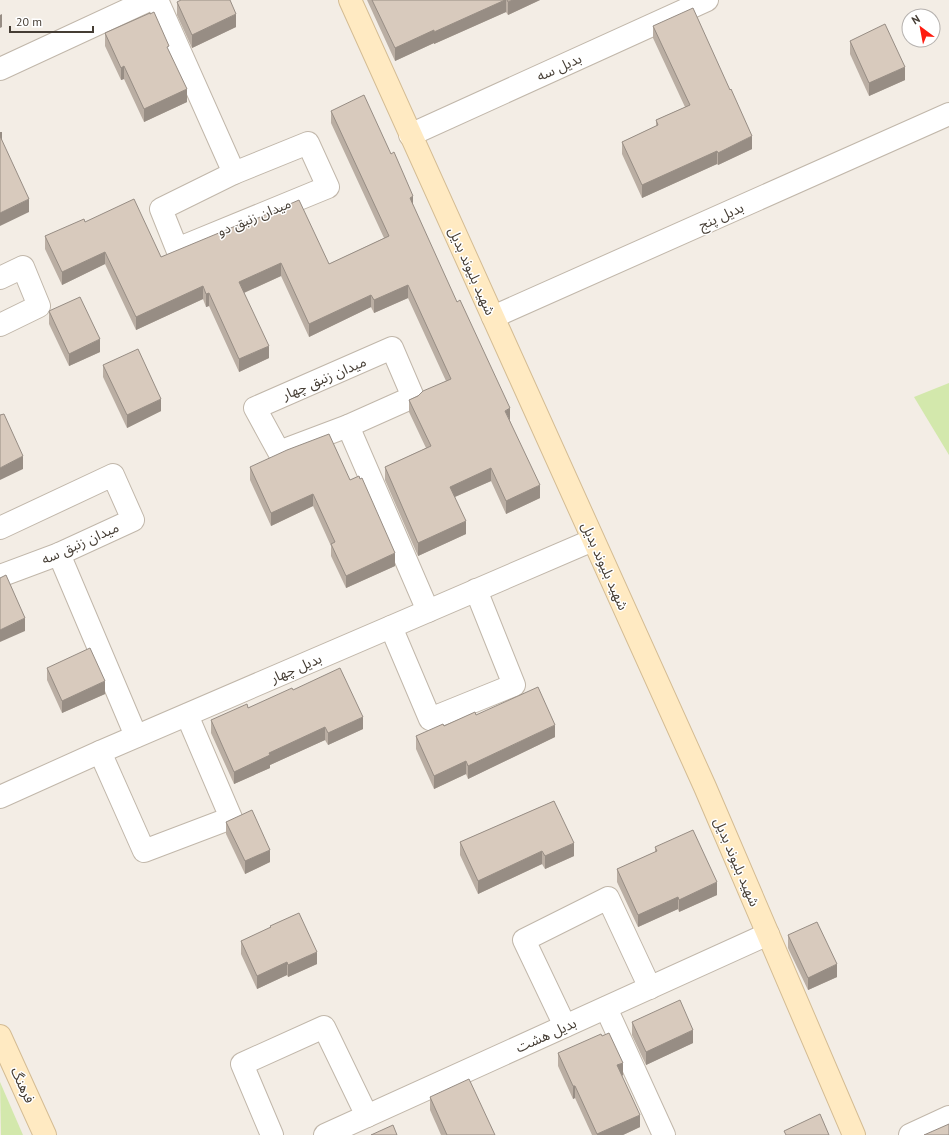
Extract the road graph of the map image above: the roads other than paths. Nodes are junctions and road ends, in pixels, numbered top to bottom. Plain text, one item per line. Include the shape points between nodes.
1 (149, 0) edge
2 (157, 0) edge
3 (350, 0) edge
4 (707, 0) edge
5 (111, 8) edge
6 (0, 69) edge
7 (949, 114) edge
8 (410, 135) junction
9 (234, 173) junction
10 (0, 278) edge
11 (492, 318) junction
12 (0, 325) edge
13 (348, 426) junction
14 (0, 528) edge
15 (593, 540) junction
16 (59, 554) junction
17 (0, 576) edge
18 (476, 590) junction
19 (428, 611) junction
20 (391, 627) junction
21 (187, 715) junction
22 (136, 736) junction
23 (100, 752) junction
24 (0, 797) edge
25 (768, 934) junction
26 (650, 988) junction
27 (606, 1008) junction
28 (565, 1026) junction
29 (0, 1036) edge
30 (367, 1116) junction
31 (949, 1117) edge
32 (45, 1135) edge
33 (272, 1135) edge
34 (325, 1135) edge
35 (664, 1135) edge
36 (854, 1135) edge
37 (910, 1135) edge

1 - 5 street
2 - 9 street
3 - 8 street, شهید بلیوند بدیل
4 - 8 street, بدیل سه
5 - 6 street
7 - 11 street, بدیل پنج
8 - 11 street, شهید بلیوند بدیل
9 - 9 street, میدان زنبق دو via 308,143 328,187 177,249 161,209
10 - 12 street via 23,267 39,306
11 - 15 street, شهید بلیوند بدیل
13 - 13 street, میدان زنبق چهار via 413,397 392,348 255,408 279,452
13 - 19 street
14 - 16 street, میدان زنبق سه via 113,475 133,520
15 - 18 street, بدیل چهار
15 - 25 street, شهید بلیوند بدیل via 702,780
16 - 17 street, میدان زنبق سه
16 - 22 street
18 - 19 street, بدیل چهار
18 - 20 street via 514,685 430,719
19 - 20 street, بدیل چهار
20 - 21 street, بدیل چهار
21 - 22 street, بدیل چهار
21 - 23 street via 231,818 144,851
22 - 23 street, بدیل چهار
23 - 24 street, بدیل چهار
25 - 26 street, بدیل هشت
25 - 36 street, شهید بلیوند بدیل
26 - 27 street, بدیل هشت
26 - 28 street via 608,898 524,940
27 - 28 street, بدیل هشت
27 - 35 street
28 - 30 street, بدیل هشت
29 - 32 street, فرهنگ
30 - 33 street via 324,1027 242,1064
30 - 34 street, بدیل هشت
31 - 37 street

